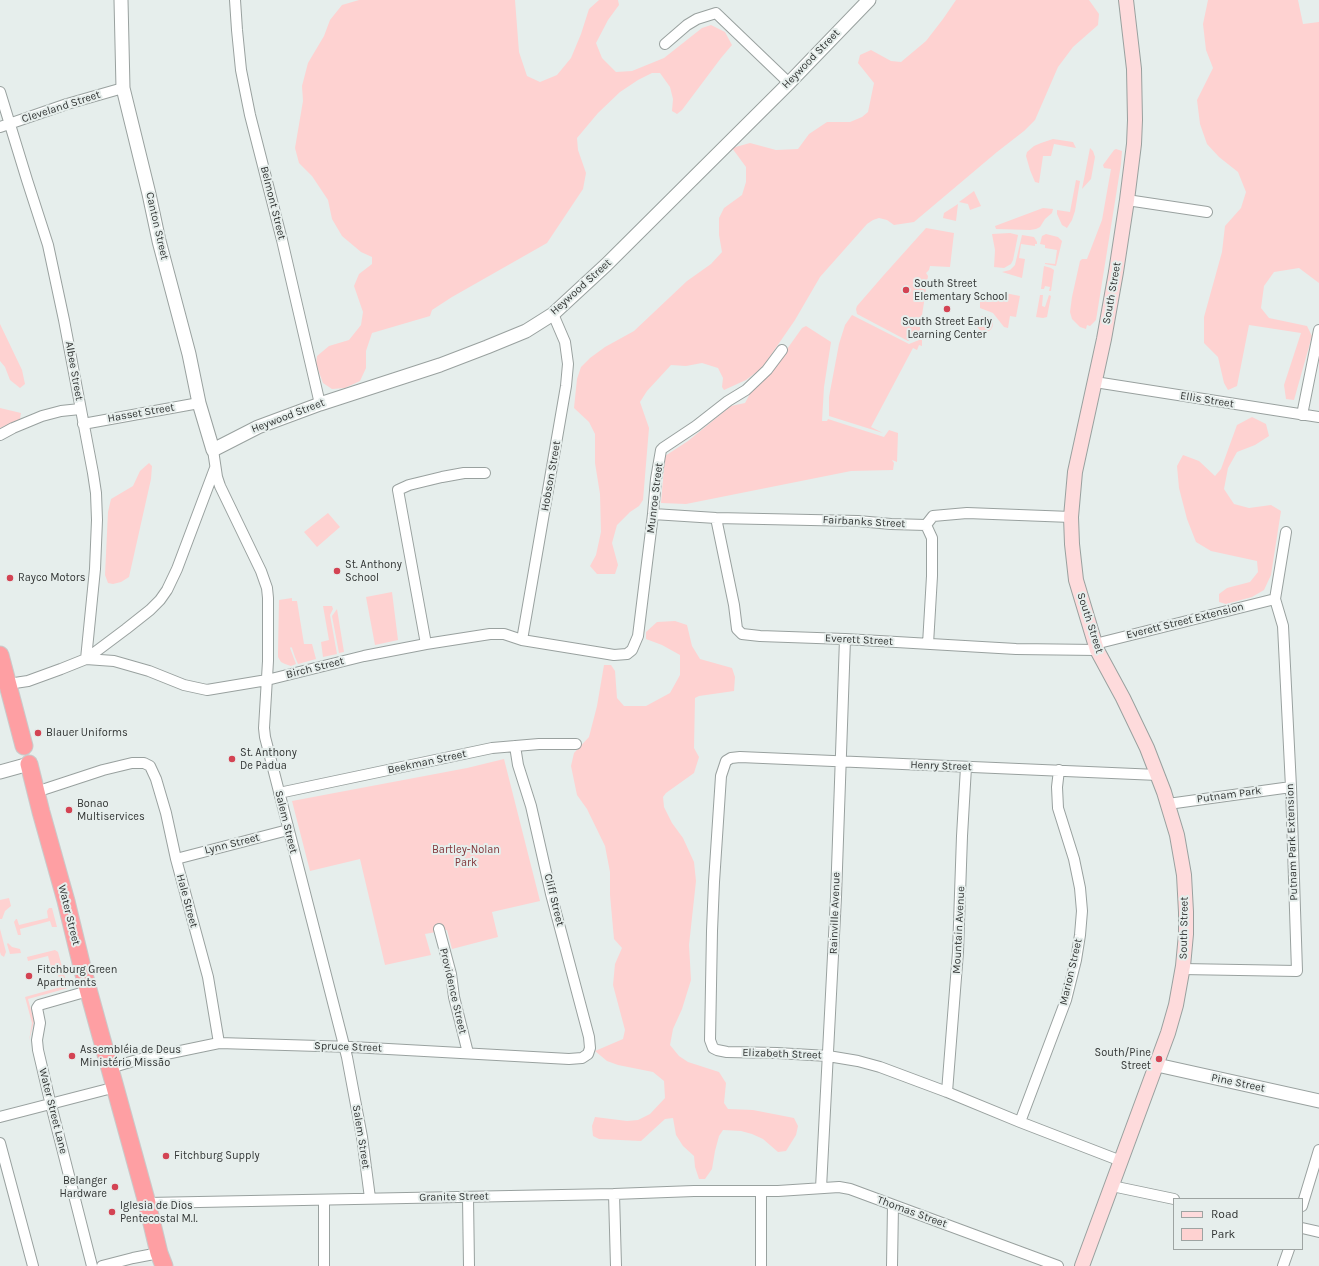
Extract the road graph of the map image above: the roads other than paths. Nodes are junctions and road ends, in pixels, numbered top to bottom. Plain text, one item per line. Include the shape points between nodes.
1 (121, 0) edge
2 (235, 0) edge
3 (869, 0) edge
4 (1126, 0) edge
5 (665, 44) dead end
6 (789, 83) junction
7 (123, 88) junction
8 (0, 92) edge
9 (5, 126) edge
10 (1127, 200) junction
11 (1207, 212) dead end
12 (553, 314) junction
13 (1319, 330) edge
14 (782, 350) dead end
15 (1095, 382) junction
16 (199, 403) junction
17 (320, 404) junction
18 (80, 409) junction
19 (1302, 415) junction
20 (1319, 417) edge
21 (83, 424) junction
22 (0, 435) edge
23 (213, 450) junction
24 (215, 468) junction
25 (485, 473) dead end
26 (653, 514) junction
27 (1071, 517) junction
28 (716, 518) junction
29 (926, 525) junction
30 (1286, 532) dead end
31 (1275, 599) junction
32 (845, 638) junction
33 (522, 640) junction
34 (426, 644) junction
35 (928, 644) junction
36 (1096, 647) junction
37 (629, 653) joint
38 (0, 656) edge
39 (86, 659) junction
40 (267, 680) junction
41 (8, 684) junction
42 (576, 744) dead end
43 (24, 746) joint
44 (515, 746) junction
45 (726, 761) joint
46 (841, 762) junction
47 (29, 764) junction
48 (966, 767) junction
49 (1059, 770) junction
50 (0, 772) edge
51 (1158, 775) junction
52 (1291, 786) junction
53 (36, 792) junction
54 (279, 794) junction
55 (1168, 804) junction
56 (288, 830) junction
57 (176, 859) junction
58 (438, 929) dead end
59 (1182, 969) junction
60 (88, 991) junction
61 (219, 1043) junction
62 (344, 1047) junction
63 (468, 1053) junction
64 (588, 1054) joint
65 (828, 1056) junction
66 (1157, 1066) junction
67 (110, 1068) junction
68 (116, 1087) junction
69 (947, 1092) junction
70 (1319, 1101) edge
71 (51, 1105) junction
72 (0, 1117) edge
73 (1020, 1122) junction
74 (0, 1143) edge
75 (1319, 1150) edge
76 (1121, 1161) junction
77 (1112, 1186) junction
78 (821, 1188) junction
79 (761, 1191) junction
80 (614, 1194) junction
81 (468, 1197) junction
82 (370, 1198) junction
83 (1173, 1199) edge
84 (324, 1200) junction
85 (147, 1203) junction
86 (1303, 1203) edge
87 (892, 1205) junction
88 (1303, 1228) edge
89 (1319, 1232) edge
90 (1289, 1250) edge
91 (161, 1259) edge
92 (33, 1266) edge
93 (92, 1266) edge
94 (102, 1266) edge
95 (324, 1266) edge
96 (469, 1266) edge
97 (616, 1266) edge
98 (760, 1266) edge
99 (892, 1266) edge
100 (1058, 1266) edge
101 (1082, 1266) edge
102 (1283, 1266) edge

1 - 7 street, Canton Street
2 - 17 street, Belmont Street via 241,70 250,115
3 - 6 street, Heywood Street
4 - 10 main road, South Street via 1134,69 1135,120
5 - 6 street via 687,25 716,13
6 - 12 street, Heywood Street via 606,265
7 - 9 street, Cleveland Street
7 - 16 street, Canton Street
8 - 9 street, Albee Street
9 - 18 street, Albee Street via 48,245
10 - 11 street
10 - 15 main road, South Street via 1115,280
12 - 17 street, Heywood Street via 526,331 487,347
12 - 33 street, Hobson Street via 565,342 568,364 566,386
13 - 19 street
14 - 26 street, Munroe Street via 767,370 746,390 663,448 659,458
15 - 19 street, Ellis Street
15 - 27 main road, South Street via 1075,472
16 - 21 street, Hasset Street
16 - 23 street, Canton Street
17 - 23 street, Heywood Street via 258,427
18 - 21 street, Albee Street
18 - 22 street via 42,416
19 - 20 street, Ellis Street
21 - 39 street, Albee Street via 94,480 97,520
23 - 24 street, Salem Street
24 - 39 street via 167,590 150,610
24 - 40 street, Salem Street via 220,486 261,570 267,588
25 - 34 street via 442,477 398,490
26 - 28 street, Fairbanks Street
26 - 37 street, Munroe Street via 638,636 635,646
27 - 29 street via 967,513 933,516
27 - 36 main road, South Street via 1076,580
28 - 29 street, Fairbanks Street
28 - 32 street, Everett Street via 739,632 760,636
29 - 35 street via 932,538
30 - 31 street
31 - 36 street, Everett Street Extension
31 - 52 street, Putnam Park Extension via 1283,626
32 - 35 street, Everett Street
32 - 46 street, Rainville Avenue
33 - 34 street, Birch Street via 504,634 490,634
33 - 37 street, Birch Street via 614,655
34 - 40 street, Birch Street
35 - 36 street, Everett Street via 1016,648
36 - 51 main road, South Street via 1123,698
38 - 41 highway, Water Street
39 - 40 street, Birch Street via 114,661 206,690
39 - 41 street, Birch Street via 28,681
40 - 54 street, Salem Street via 264,728
41 - 43 highway, Water Street
42 - 44 street, Beekman Street
43 - 47 main road, Water Street
44 - 54 street, Beekman Street via 492,748
44 - 64 street, Cliff Street via 589,1037
45 - 46 street, Henry Street via 740,757
45 - 65 street, Elizabeth Street via 721,776 714,882 711,1044 717,1050 727,1052
46 - 48 street, Henry Street
46 - 65 street, Rainville Avenue
47 - 50 street
47 - 53 highway, Water Street
48 - 49 street, Henry Street
48 - 69 street, Mountain Avenue via 958,952
49 - 51 street, Henry Street
49 - 73 street, Marion Street via 1058,808 1080,888 1080,936 1066,1000
51 - 55 main road, South Street
52 - 55 street, Putnam Park
52 - 59 street, Putnam Park Extension via 1297,971
53 - 57 street, Hale Street via 103,770 132,763 146,764 150,766 156,779
53 - 60 highway, Water Street
54 - 56 street, Salem Street
55 - 59 main road, South Street via 1178,835 1184,876 1186,934
56 - 57 street, Lynn Street
56 - 62 street, Salem Street
57 - 61 street, Hale Street via 208,977
58 - 63 street, Providence Street via 451,974
59 - 66 main road, South Street via 1176,1005
60 - 67 highway, Water Street
60 - 71 street, Water Street Lane via 37,1006 40,1023 38,1050
61 - 62 street, Spruce Street
61 - 67 street, Spruce Street
62 - 63 street, Spruce Street
62 - 82 street, Salem Street via 362,1137
63 - 64 street, Spruce Street via 569,1059 582,1058
65 - 69 street, Elizabeth Street via 880,1067
65 - 78 street, Rainville Avenue
66 - 70 street, Pine Street
66 - 76 main road, South Street
67 - 68 highway, Water Street
68 - 71 street
68 - 85 highway, Water Street
69 - 73 street, Elizabeth Street
71 - 72 street
71 - 93 street, Water Street Lane
73 - 76 street, Elizabeth Street
74 - 92 street
75 - 86 street
76 - 77 main road, South Street
77 - 83 street
77 - 101 main road, South Street
78 - 79 street, Thomas Street
78 - 87 street, Thomas Street via 846,1188
79 - 80 street, Granite Street
79 - 98 street
80 - 81 street, Granite Street
80 - 97 street
81 - 82 street, Granite Street
81 - 96 street
82 - 84 street, Granite Street
84 - 85 street, Granite Street
84 - 95 street
85 - 91 highway, Water Street
87 - 99 street
87 - 100 street, Thomas Street
88 - 89 street
90 - 102 street
91 - 94 street via 133,1258

